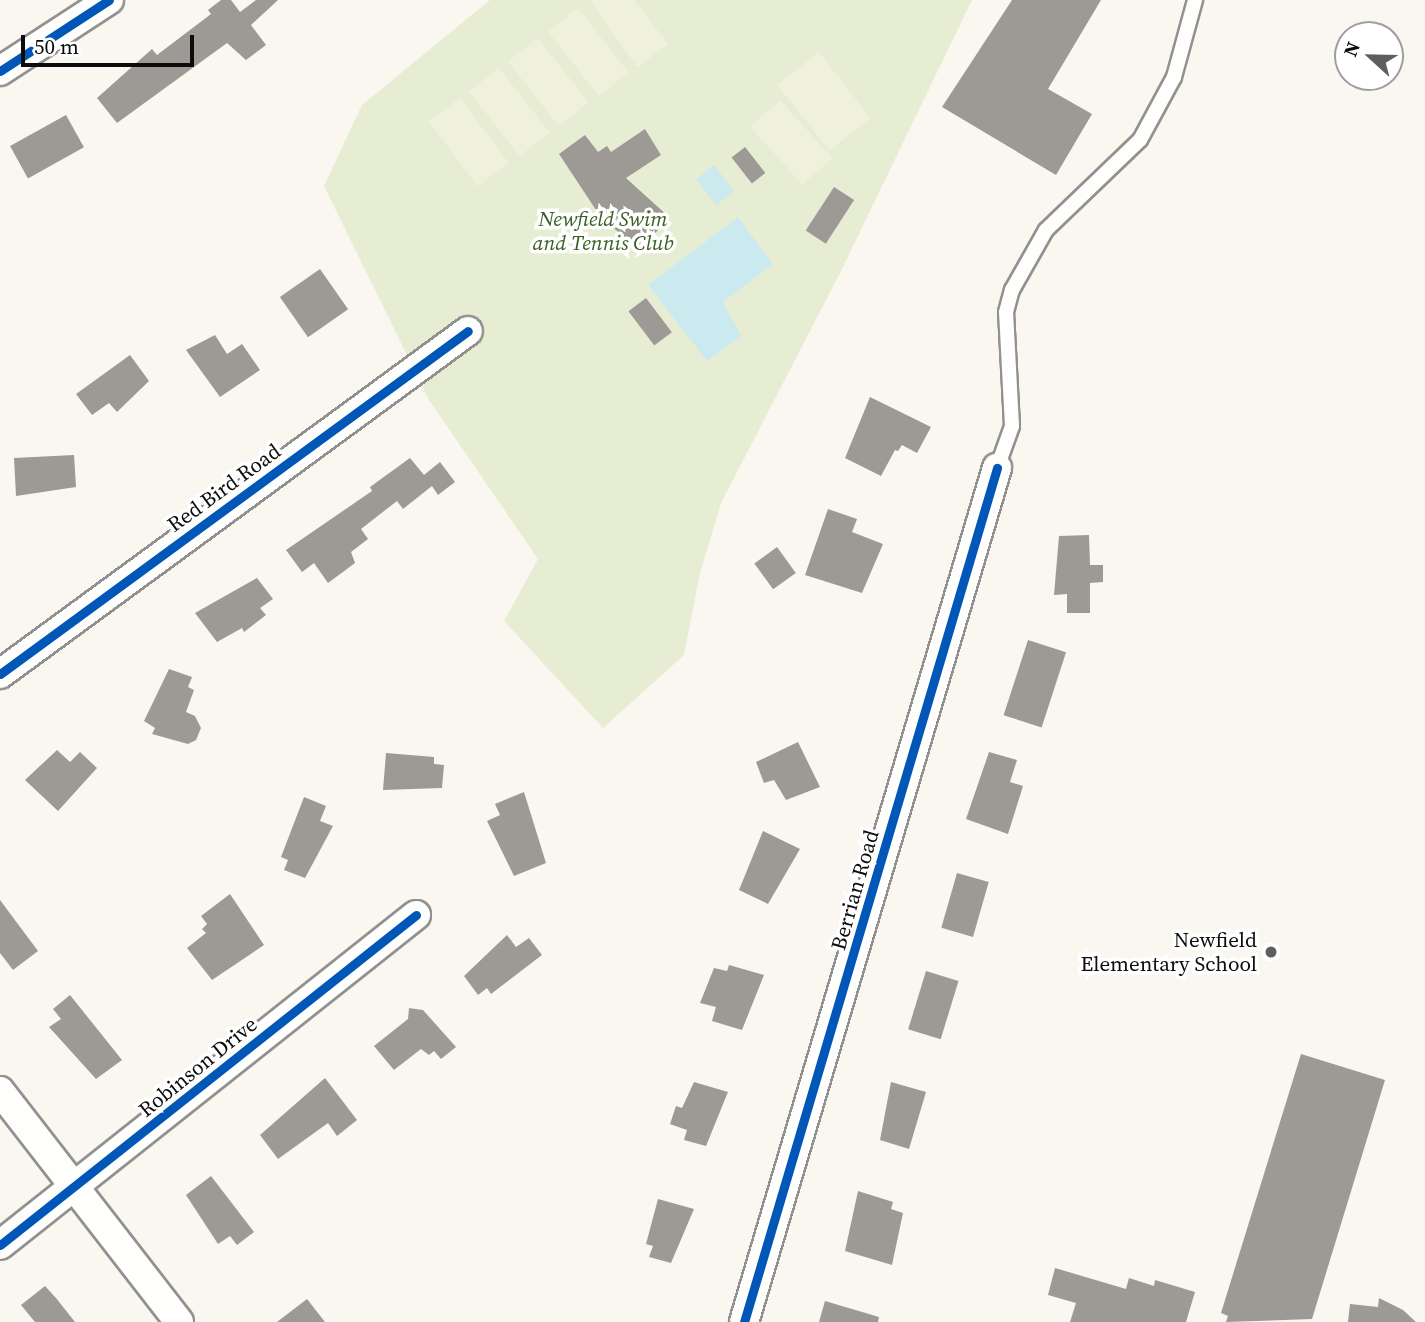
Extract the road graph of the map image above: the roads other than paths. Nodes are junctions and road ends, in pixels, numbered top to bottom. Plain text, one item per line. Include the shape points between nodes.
1 (109, 0) edge
2 (1195, 0) edge
3 (0, 71) edge
4 (468, 331) dead end
5 (997, 468) joint
6 (0, 674) edge
7 (416, 915) dead end
8 (0, 1091) edge
9 (73, 1189) junction
10 (0, 1245) edge
11 (179, 1322) edge
12 (744, 1322) edge

1 - 3 street
2 - 5 lane via 1174,77 1140,140 1046,230 1012,290 1006,312 1012,426
4 - 6 street, Red Bird Road
5 - 12 street, Berrian Road
7 - 9 street, Robinson Drive
8 - 9 street
9 - 10 street, Robinson Drive
9 - 11 street

